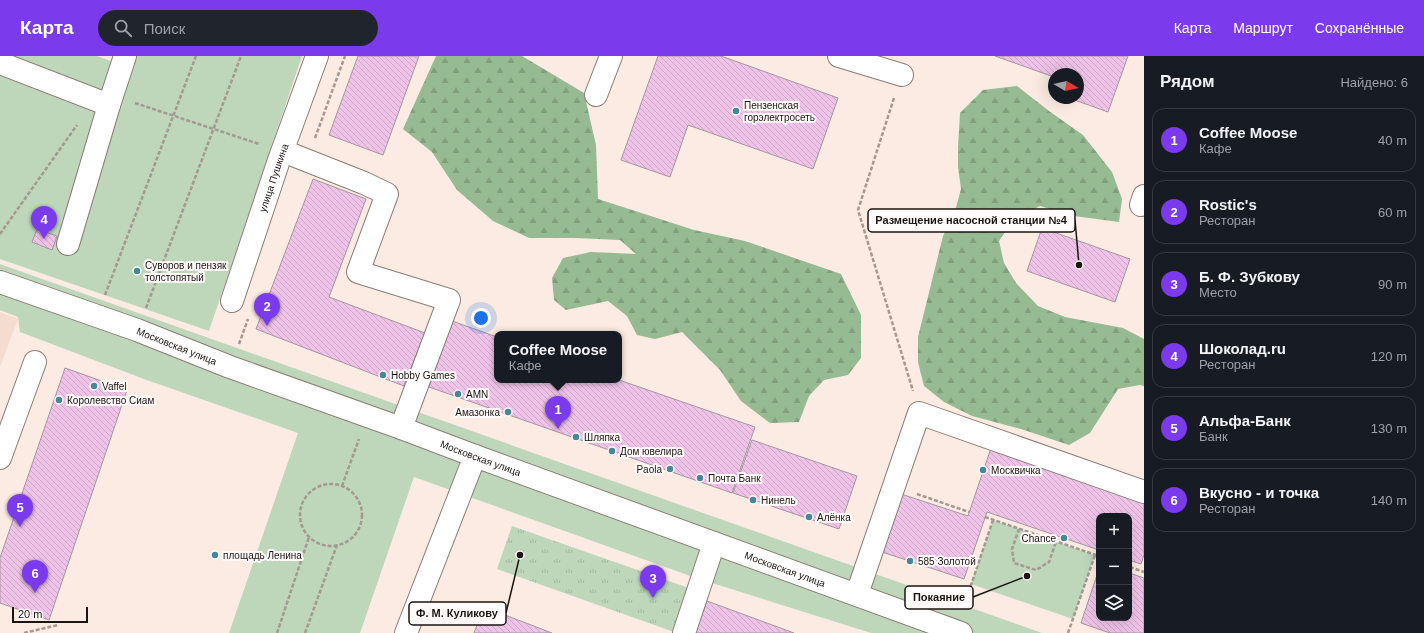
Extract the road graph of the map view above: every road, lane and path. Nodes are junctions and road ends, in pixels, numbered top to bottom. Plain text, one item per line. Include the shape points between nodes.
1 (125, 56) edge
2 (196, 56) edge
3 (241, 56) edge
4 (317, 56) edge
5 (611, 56) edge
6 (839, 56) edge
7 (0, 63) edge
8 (902, 75) joint
9 (596, 95) dead end
10 (105, 100) junction
11 (174, 116) junction
12 (214, 129) junction
13 (283, 151) junction
14 (0, 234) edge
15 (68, 244) dead end
16 (0, 282) edge
17 (232, 301) dead end
18 (97, 315) junction
19 (137, 330) junction
20 (35, 362) dead end
21 (919, 413) junction
22 (367, 416) junction
23 (401, 428) junction
24 (475, 456) junction
25 (0, 458) edge
26 (342, 486) junction
27 (894, 486) junction
28 (1144, 492) edge
29 (969, 512) dead end
30 (985, 517) dead end
31 (994, 520) junction
32 (1019, 529) junction
33 (309, 537) junction
34 (1056, 542) junction
35 (714, 543) junction
36 (337, 545) junction
37 (1095, 555) joint
38 (1132, 568) edge
39 (1144, 572) edge
40 (857, 594) junction
41 (58, 625) dead end
42 (958, 632) edge
43 (24, 633) edge
44 (277, 633) edge
45 (304, 633) edge
46 (406, 633) edge
47 (684, 633) edge
48 (1068, 633) edge

1 - 10 street
2 - 11 path
3 - 12 path
4 - 13 street, улица Пушкина
5 - 9 street
6 - 8 street
7 - 10 street
8 - 21 path via 858,210
10 - 11 path
10 - 14 path
10 - 15 street
11 - 12 path
11 - 18 path
12 - 13 path
12 - 19 path
13 - 17 street, улица Пушкина
13 - 23 street via 386,194 358,272 449,300
16 - 18 street, Московская улица
18 - 19 street, Московская улица
19 - 22 street, Московская улица via 230,367
20 - 25 street
21 - 27 street
21 - 28 street
22 - 23 street, Московская улица
22 - 26 path
23 - 24 street, Московская улица
24 - 35 street, Московская улица
24 - 46 street
26 - 33 path via 323,485 307,495 300,513 301,523
26 - 36 path via 358,499 362,509 362,520 351,538
27 - 29 path
27 - 40 street
30 - 31 path
31 - 32 path
31 - 42 path
32 - 34 path
32 - 34 path via 1012,549 1014,563 1036,570 1049,562
33 - 36 path via 321,544
33 - 44 path
34 - 37 path
35 - 40 street, Московская улица
35 - 47 street
36 - 45 path
37 - 48 path
38 - 39 path
40 - 42 street, Московская улица
41 - 43 path

